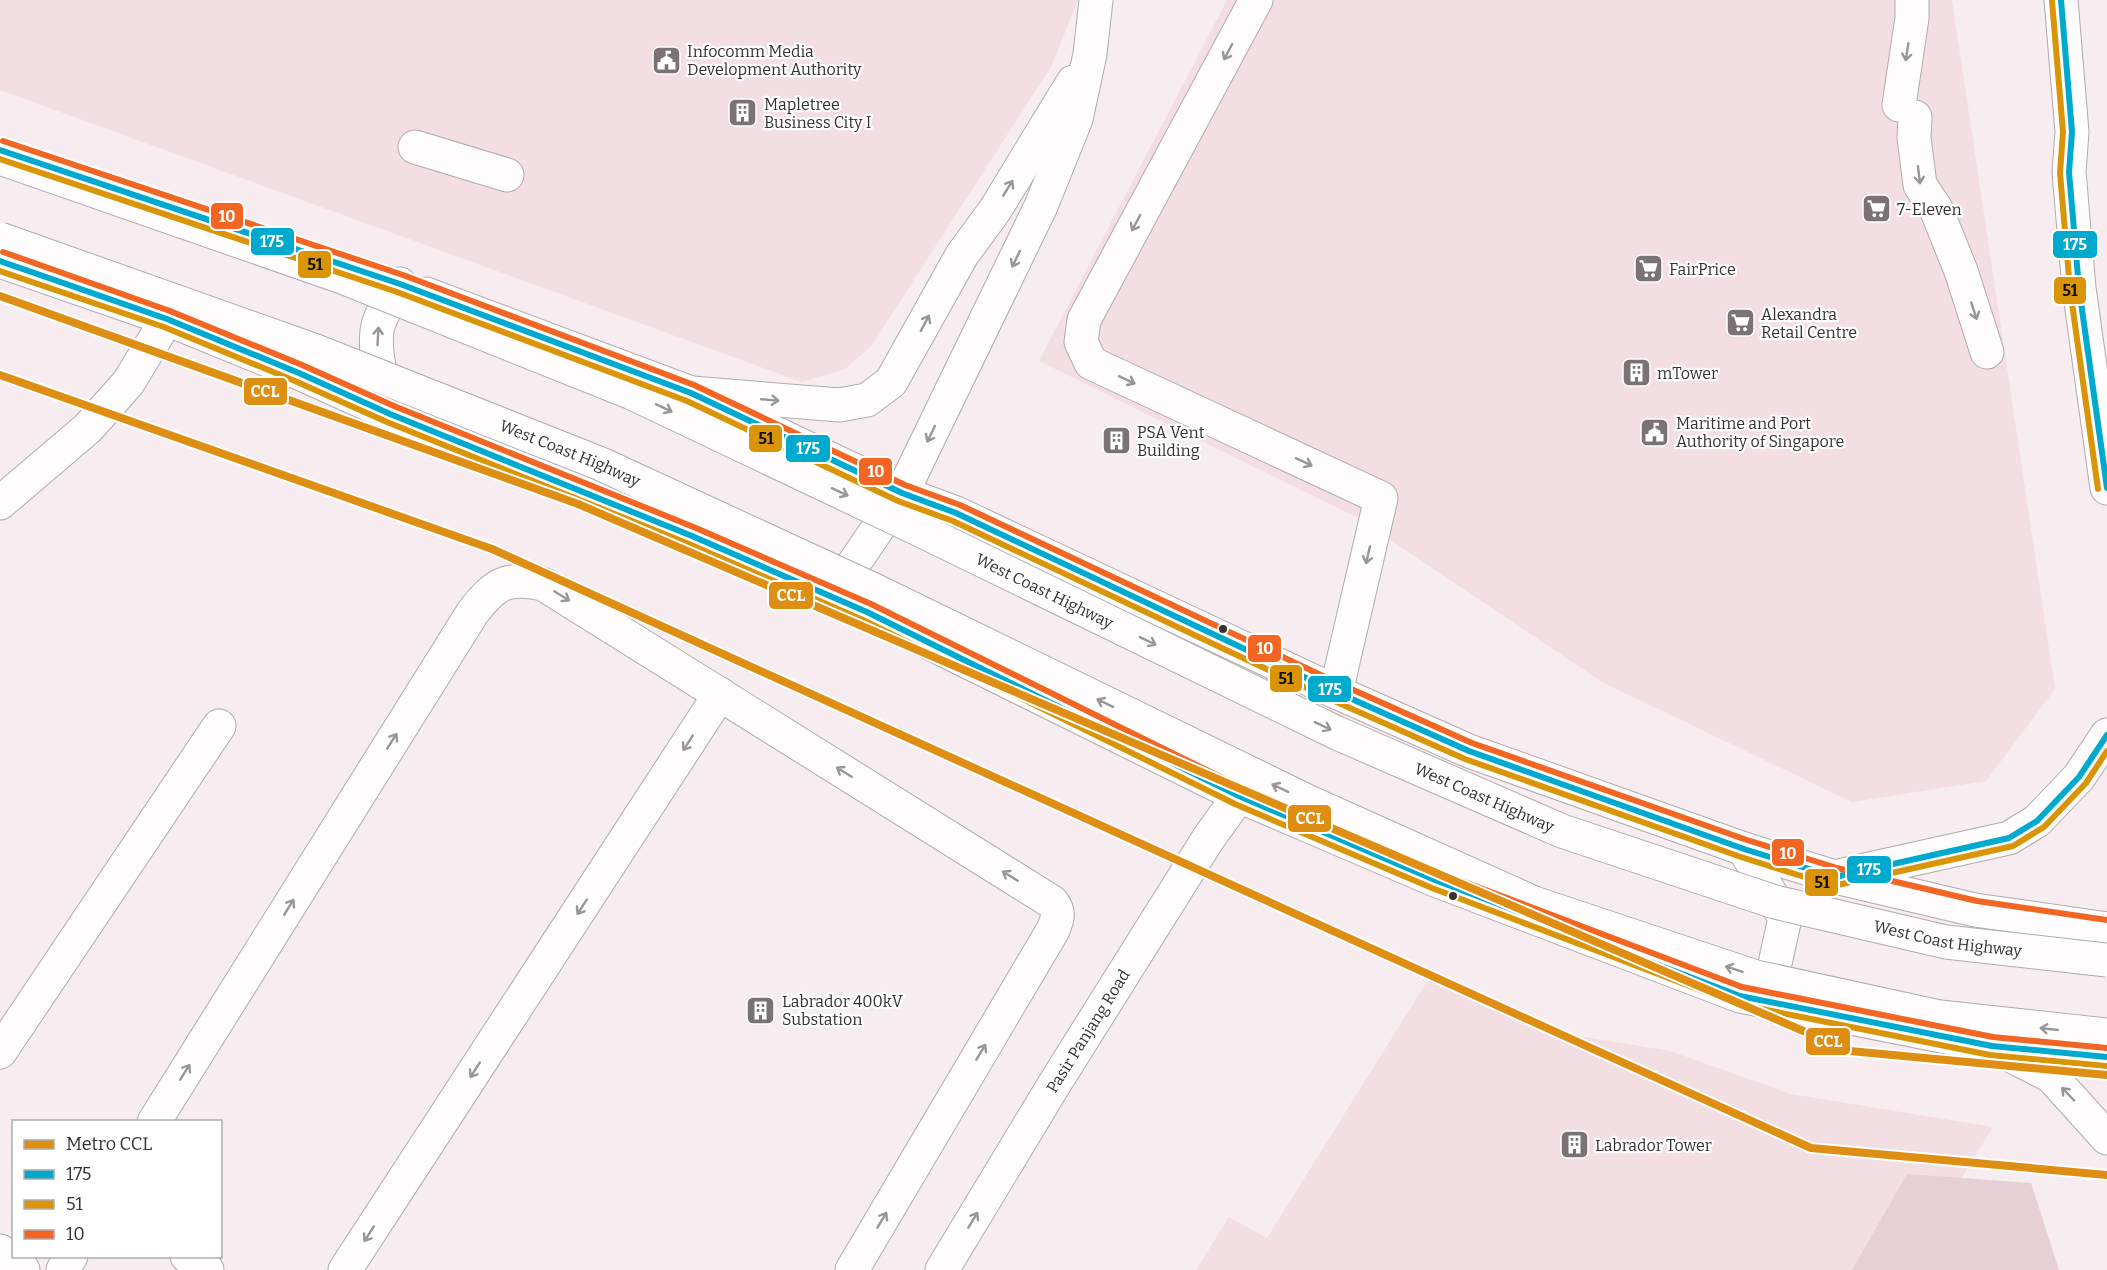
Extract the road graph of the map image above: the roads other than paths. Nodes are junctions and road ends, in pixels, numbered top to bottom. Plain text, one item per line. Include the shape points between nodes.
1 (1096, 0) edge
2 (1256, 0) edge
3 (1912, 0) edge
4 (2061, 0) edge
5 (1090, 54) junction
6 (415, 147) dead end
7 (0, 150) edge
8 (0, 158) edge
9 (507, 175) dead end
10 (0, 259) edge
11 (400, 284) junction
12 (167, 319) junction
13 (1988, 352) dead end
14 (691, 393) junction
15 (390, 414) junction
16 (2107, 488) edge
17 (902, 493) junction
18 (0, 503) edge
19 (831, 597) junction
20 (1336, 692) junction
21 (720, 694) junction
22 (219, 726) dead end
23 (2107, 735) edge
24 (1239, 796) junction
25 (1744, 849) junction
26 (1835, 877) junction
27 (2107, 929) edge
28 (2107, 960) edge
29 (1767, 1000) junction
30 (2107, 1035) edge
31 (1992, 1046) junction
32 (0, 1052) edge
33 (2107, 1057) edge
34 (155, 1120) edge
35 (2107, 1138) edge
36 (0, 1251) edge
37 (189, 1258) edge
38 (23, 1270) edge
39 (207, 1270) edge
40 (345, 1270) edge
41 (852, 1270) edge
42 (942, 1270) edge

1 - 5 main road
2 -> 20 main road via 1084,320 1081,342 1091,363 1381,498
3 -> 13 main road via 1908,110 1920,185 1936,208
4 - 16 main road via 2079,288
14 -> 5 main road via 839,405 867,400 891,382 962,255 995,210
5 -> 17 main road via 1076,119 1041,206
6 - 9 main road
7 - 11 main road
8 -> 28 main road, West Coast Highway, bridge via 342,277 632,393 1337,733 1562,831 1775,902 1946,942
10 - 12 main road
30 -> 10 main road, West Coast Highway, bridge via 1940,1017 1756,977 1534,903 1309,802 876,591 601,464 316,351
11 - 14 main road
15 -> 11 main road via 378,361 377,331
12 - 15 main road
12 - 18 main road via 128,383 88,428
14 - 17 main road
15 - 19 main road via 692,536
17 - 19 main road
17 - 20 main road via 956,513
19 - 24 main road
20 - 25 main road via 1469,752
34 -> 21 main road via 473,612 490,591 507,583 543,584
21 -> 40 main road
41 -> 21 main road via 1053,930 1057,909 1052,902
22 - 32 main road
23 - 26 main road via 2079,777 2037,821 2009,838
24 - 29 main road via 1435,880 1740,996
42 -> 24 main road, Pasir Panjang Road via 1055,1083
25 - 26 main road
25 - 29 main road via 1785,918
26 - 27 main road via 1975,910
29 - 31 main road
31 - 33 main road
35 -> 31 main road via 2051,1076
36 - 38 main road
37 - 39 main road

